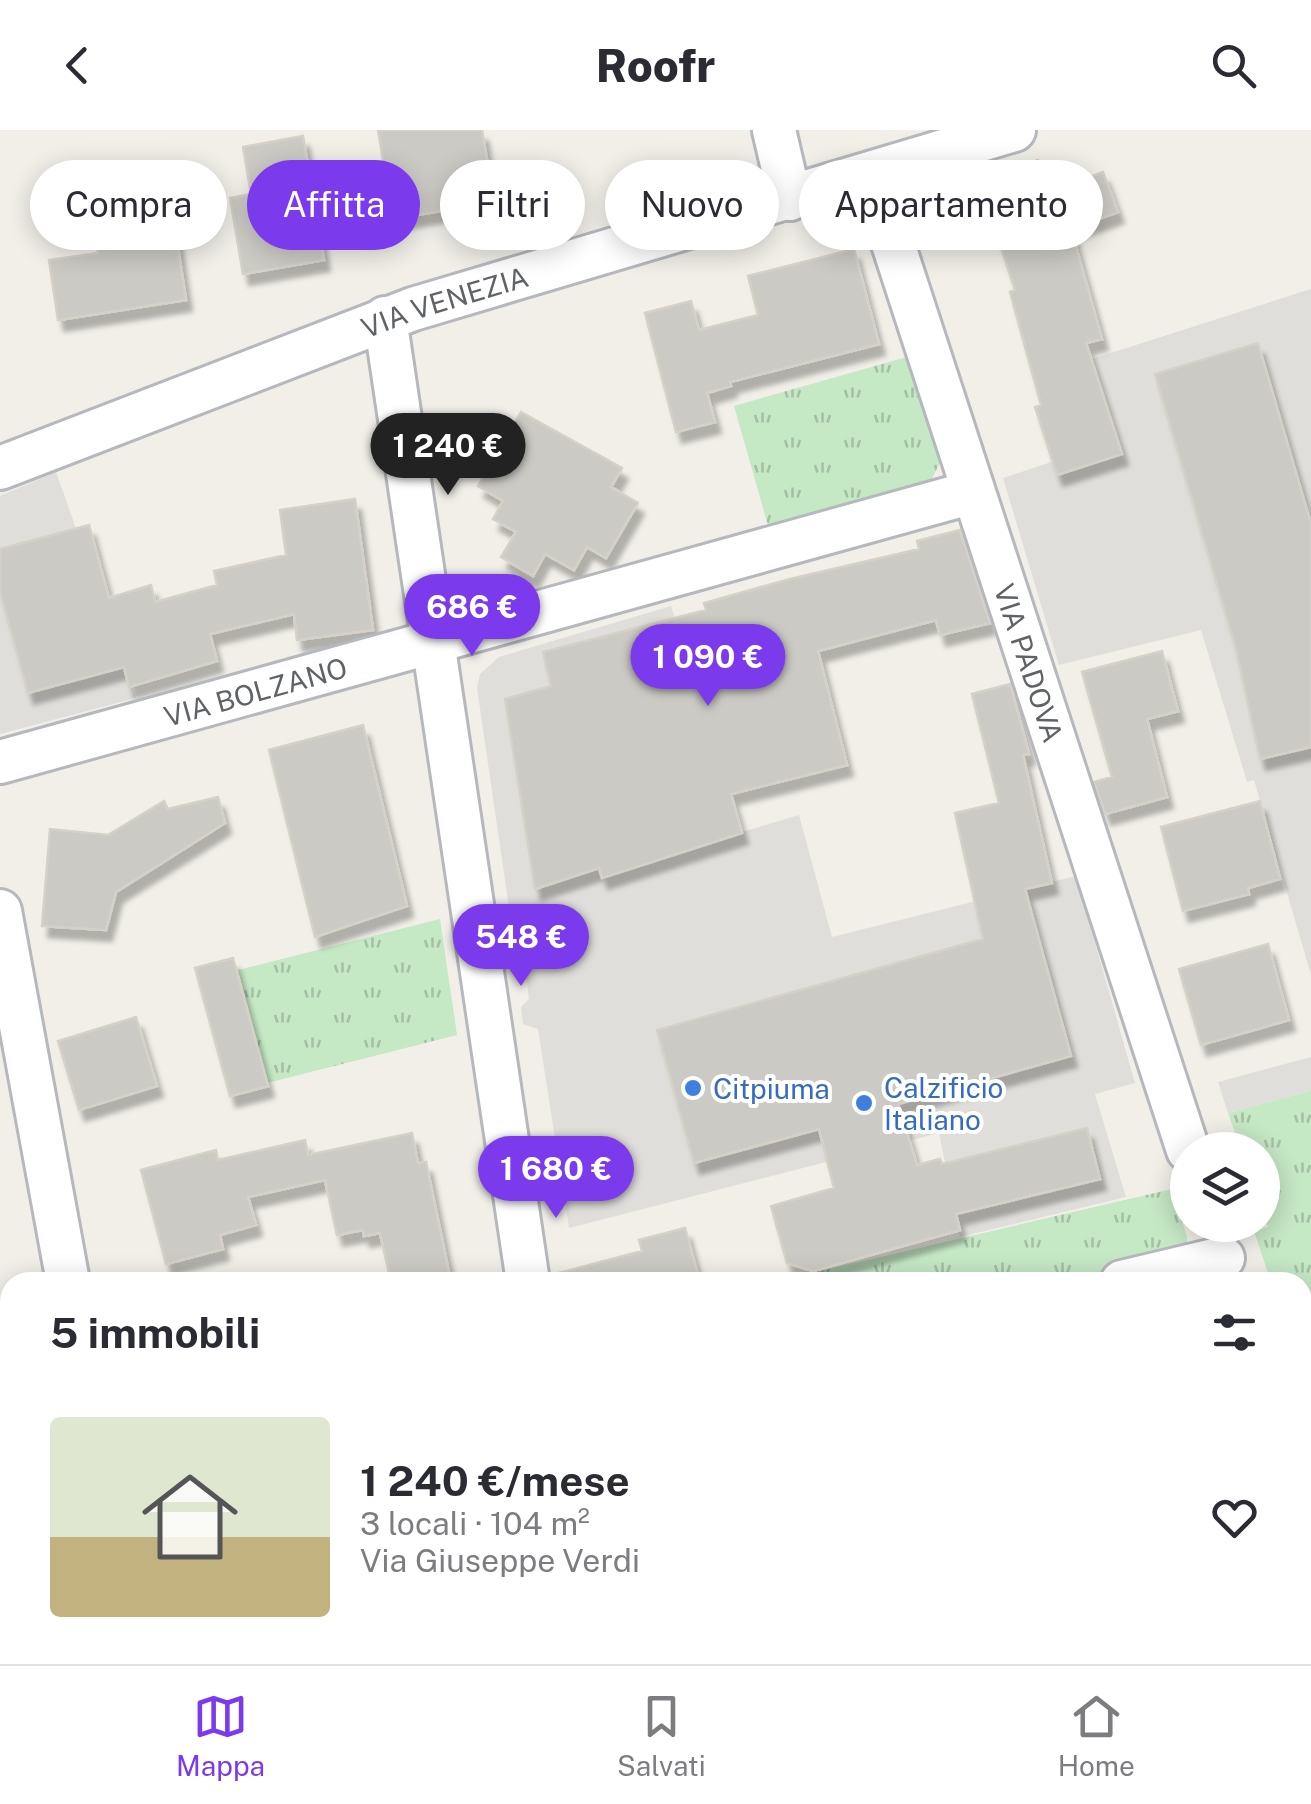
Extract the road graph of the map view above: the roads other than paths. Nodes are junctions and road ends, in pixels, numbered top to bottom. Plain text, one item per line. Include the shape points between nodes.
1 (774, 130) edge
2 (1014, 130) edge
3 (921, 160) edge
4 (799, 196) edge
5 (790, 199) junction
6 (895, 250) edge
7 (385, 318) junction
8 (0, 468) edge
9 (973, 492) junction
10 (432, 641) junction
11 (0, 762) edge
12 (0, 911) edge
13 (1182, 1132) edge
14 (1221, 1255) edge
15 (66, 1272) edge
16 (527, 1272) edge
17 (1159, 1272) edge

1 - 5 street
2 - 3 street, VIA VENEZIA
4 - 5 street, VIA VENEZIA
5 - 7 street, VIA VENEZIA
6 - 9 street, VIA PADOVA
7 - 8 street, VIA VENEZIA
7 - 10 street
9 - 10 street, VIA BOLZANO
9 - 13 street, VIA PADOVA
10 - 11 street, VIA BOLZANO
10 - 16 street
12 - 15 street
14 - 17 street

